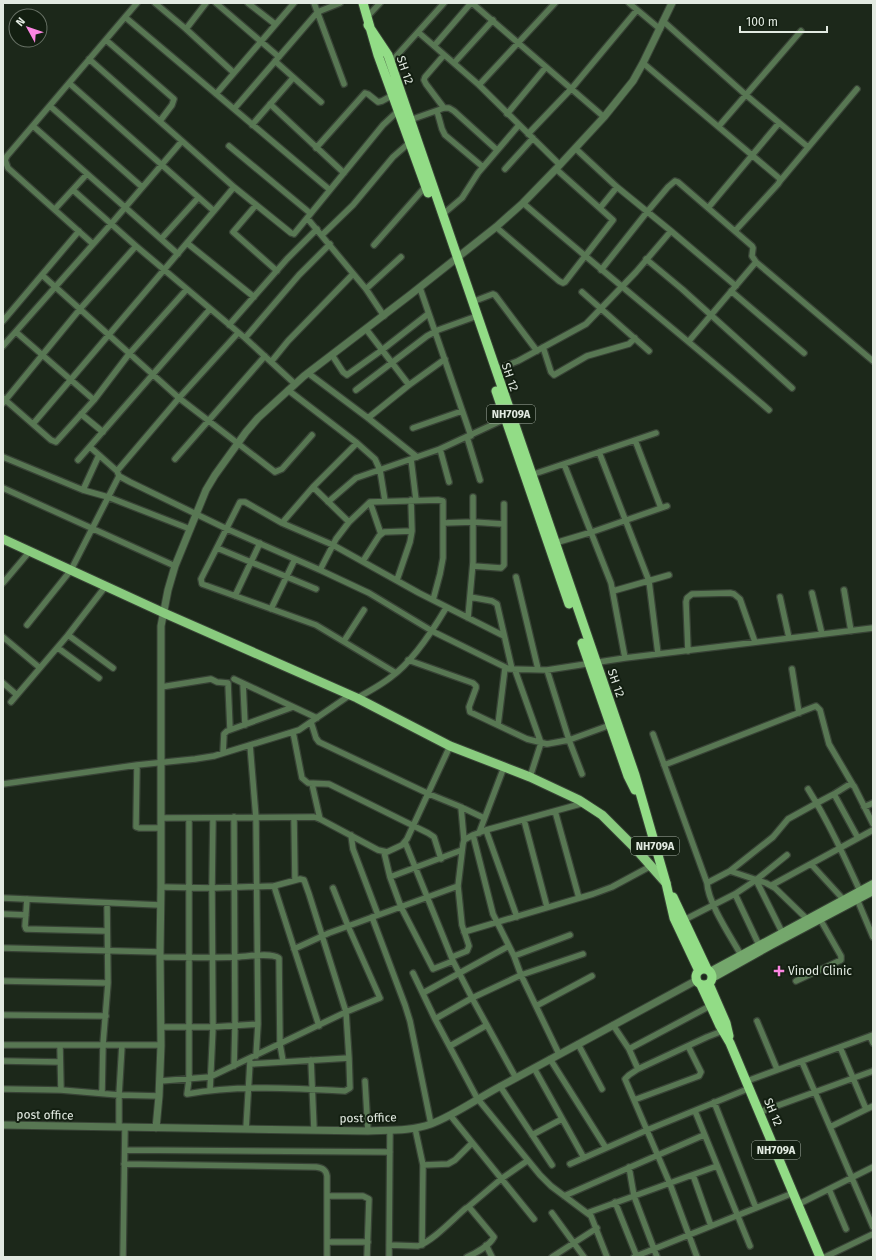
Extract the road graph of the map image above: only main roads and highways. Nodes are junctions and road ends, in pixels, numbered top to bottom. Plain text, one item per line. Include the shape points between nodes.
1 (363, 3) edge
2 (368, 21) junction
3 (454, 260) junction
4 (474, 317) junction
5 (508, 417) junction
6 (3, 539) edge
7 (593, 663) junction
8 (666, 883) junction
9 (873, 884) edge
10 (873, 891) edge
11 (844, 902) junction
12 (705, 977) junction
13 (725, 1030) junction
14 (820, 1257) edge

1 - 2 highway, SH 12 / NH709A
2 - 3 highway, SH 12 / NH709A via 409,143
2 - 3 highway, SH 12 / NH709A via 388,55 442,216
3 - 4 highway, SH 12 / NH709A
3 - 4 highway, SH 12 / NH709A via 472,302
4 - 5 highway, SH 12 / NH709A
4 - 5 highway, SH 12 / NH709A via 495,370
5 - 7 highway, SH 12 / NH709A
5 - 7 highway, SH 12 / NH709A via 555,543
6 - 8 main road via 353,697 450,746 530,777 584,803 602,815
7 - 8 highway, SH 12 / NH709A via 635,775
8 - 12 highway, SH 12 / NH709A via 684,920
8 - 12 highway, SH 12 / NH709A via 674,918
9 - 11 main road
10 - 11 main road
11 - 12 main road via 820,918
11 - 12 main road via 782,932
12 - 13 highway, SH 12 / NH709A
12 - 13 highway, SH 12 / NH709A via 710,1006
13 - 14 highway, SH 12 / NH709A

